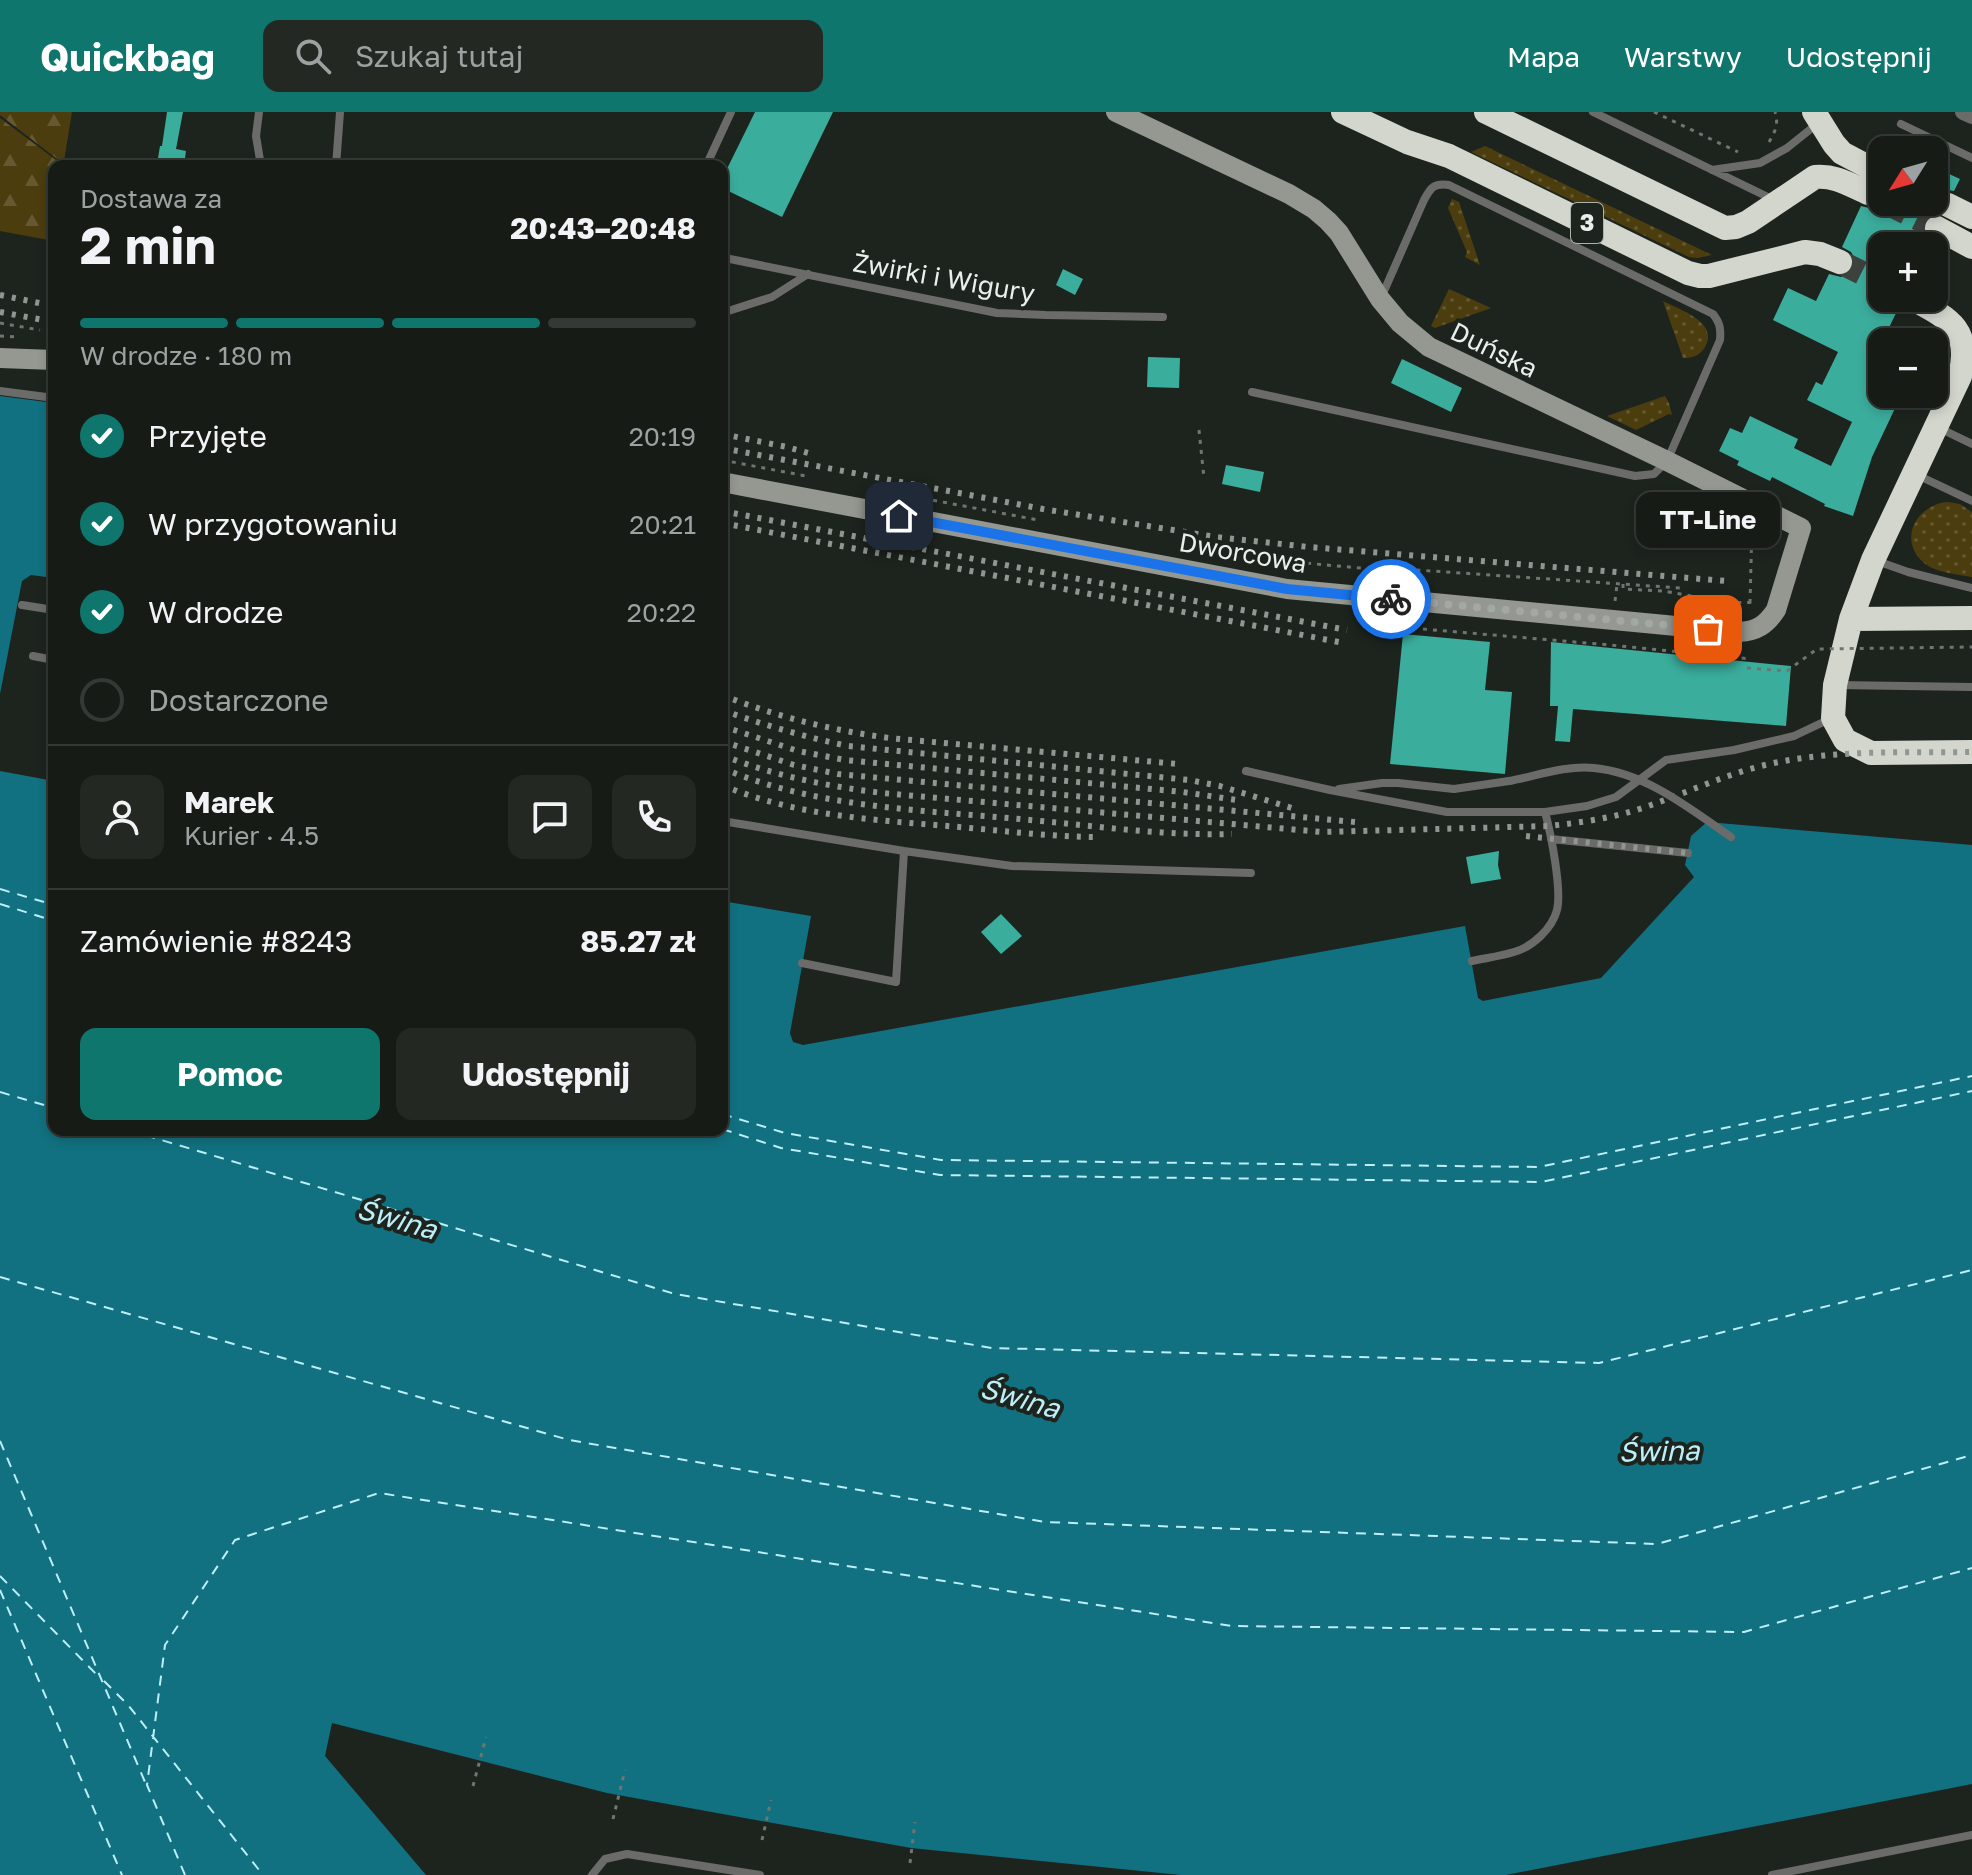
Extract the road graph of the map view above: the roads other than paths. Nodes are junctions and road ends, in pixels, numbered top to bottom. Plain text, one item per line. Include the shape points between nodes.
1 (259, 112) edge
2 (340, 112) edge
3 (731, 112) edge
4 (1116, 112) edge
5 (1343, 112) edge
6 (1486, 112) edge
7 (1593, 112) edge
8 (1963, 112) edge
9 (1820, 115) edge
10 (1972, 116) edge
11 (1901, 124) dead end
12 (1834, 144) junction
13 (1972, 158) edge
14 (259, 160) edge
15 (336, 160) edge
16 (709, 160) edge
17 (1711, 170) junction
18 (1815, 177) junction
19 (1777, 202) junction
20 (1948, 205) tunnel mouth
21 (1972, 217) edge
22 (1937, 228) tunnel mouth
23 (1972, 247) edge
24 (728, 258) edge
25 (1840, 262) tunnel mouth
26 (808, 274) junction
27 (1380, 299) junction
28 (728, 311) edge
29 (1935, 312) edge
30 (1163, 317) dead end
31 (0, 358) edge
32 (48, 360) edge
33 (1966, 378) edge
34 (0, 391) edge
35 (1252, 392) dead end
36 (48, 397) edge
37 (1936, 427) junction
38 (1972, 444) edge
39 (1667, 461) junction
40 (1914, 473) junction
41 (728, 483) edge
42 (1972, 501) edge
43 (1873, 560) junction
44 (1972, 588) edge
45 (22, 605) dead end
46 (48, 609) edge
47 (1972, 618) edge
48 (1851, 619) junction
49 (1761, 628) joint
50 (33, 656) dead end
51 (48, 659) edge
52 (1835, 685) junction
53 (1972, 687) edge
54 (1833, 718) junction
55 (1972, 752) edge
56 (1246, 771) dead end
57 (1330, 790) junction
58 (1545, 812) junction
59 (728, 822) edge
60 (1731, 837) dead end
61 (1551, 839) junction
62 (904, 851) junction
63 (1688, 853) dead end
64 (1251, 873) dead end
65 (1472, 961) dead end
66 (802, 963) dead end
67 (1972, 1835) edge
68 (592, 1875) edge
69 (760, 1875) edge
70 (1772, 1875) edge

1 - 14 lane
2 - 15 lane
3 - 16 lane
4 - 27 street, Duńska via 1314,209 1339,233
5 - 25 highway, 3 via 1449,156 1688,273 1709,276 1805,252
6 - 19 highway, 3 via 1725,228 1748,222
7 - 17 lane
8 - 10 street
9 - 12 highway
9 - 17 lane via 1787,148 1760,163
11 - 13 lane
12 - 18 highway via 1828,163
12 - 18 highway via 1873,183
17 - 19 lane
18 - 19 highway, 3
20 - 21 highway
22 - 23 highway
24 - 26 lane, Żwirki i Wigury
26 - 28 lane via 772,297
26 - 30 lane, Żwirki i Wigury via 997,313
27 - 39 street, Duńska via 1429,347
27 - 39 lane via 1424,200 1439,184 1713,314 1720,340
29 - 33 highway via 1956,328 1962,340
31 - 32 street
33 - 37 highway
34 - 36 lane
35 - 39 lane via 1635,476 1654,474
37 - 38 lane
37 - 40 highway
39 - 49 street, Duńska via 1801,528 1776,610
40 - 42 lane
40 - 43 highway
41 - 49 street, Dworcowa via 1287,589 1739,632
43 - 44 lane
43 - 48 highway
45 - 46 lane
47 - 48 highway
48 - 52 highway
50 - 51 lane
52 - 53 lane
52 - 54 highway
54 - 55 highway via 1845,740 1871,753
54 - 58 lane via 1794,736 1666,760 1616,797
56 - 57 lane
57 - 58 lane via 1447,812
57 - 60 lane, bridge via 1382,783 1454,789 1592,767 1659,788
58 - 61 lane
59 - 62 lane
61 - 63 lane
61 - 65 lane via 1557,910 1544,934 1517,952
62 - 64 lane via 1012,866
62 - 66 lane via 896,982
67 - 70 lane
68 - 69 lane via 605,1859 627,1854

